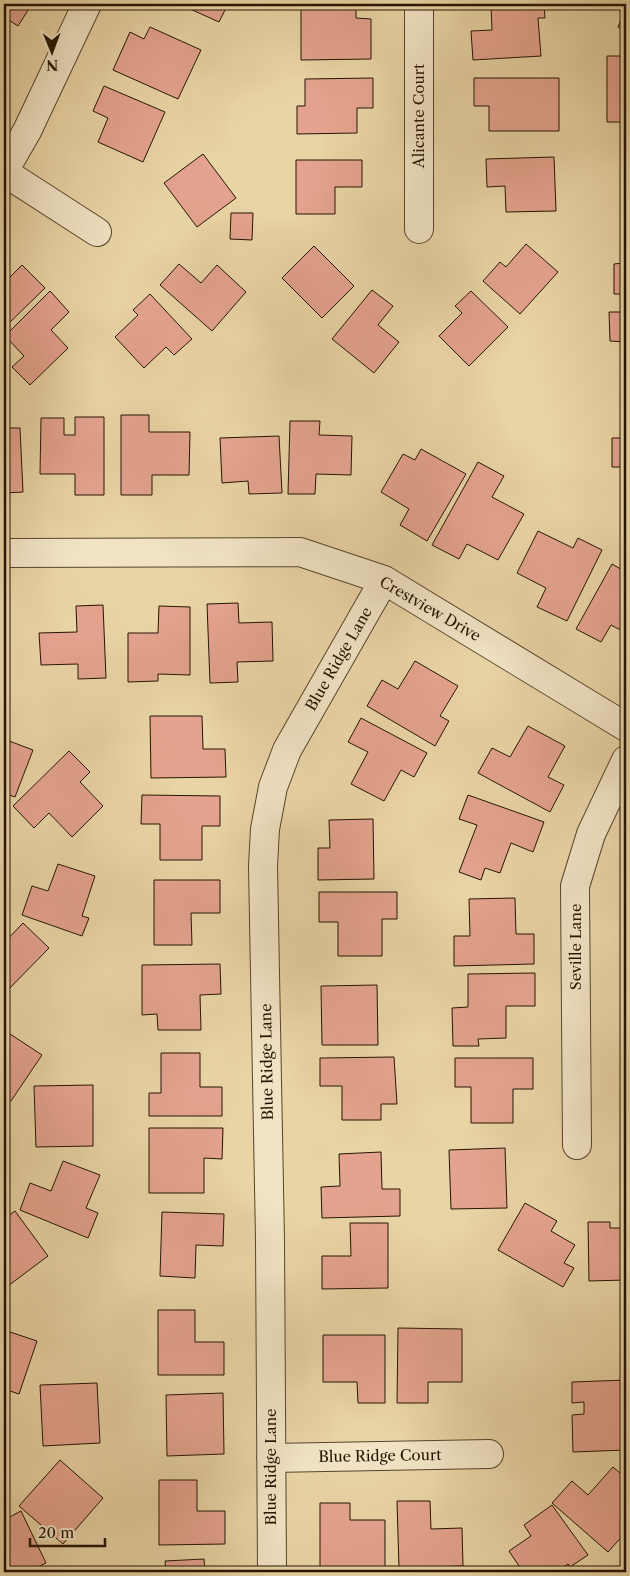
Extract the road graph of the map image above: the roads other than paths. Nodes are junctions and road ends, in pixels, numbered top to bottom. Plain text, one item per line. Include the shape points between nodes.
1 (87, 4) edge
2 (419, 4) edge
3 (4, 171) edge
4 (419, 229) dead end
5 (97, 232) dead end
6 (4, 553) edge
7 (384, 580) junction
8 (626, 727) edge
9 (626, 760) edge
10 (576, 1145) dead end
11 (489, 1454) dead end
12 (271, 1458) junction
13 (272, 1572) edge

1 - 3 street via 27,131
2 - 4 street, Alicante Court
3 - 5 street
6 - 7 street, Crestview Drive via 300,552
7 - 8 street, Crestview Drive
7 - 12 street, Blue Ridge Lane via 287,750 273,787 265,829
9 - 10 street, Seville Lane via 591,834 575,886
11 - 12 street, Blue Ridge Court
12 - 13 street, Blue Ridge Lane

